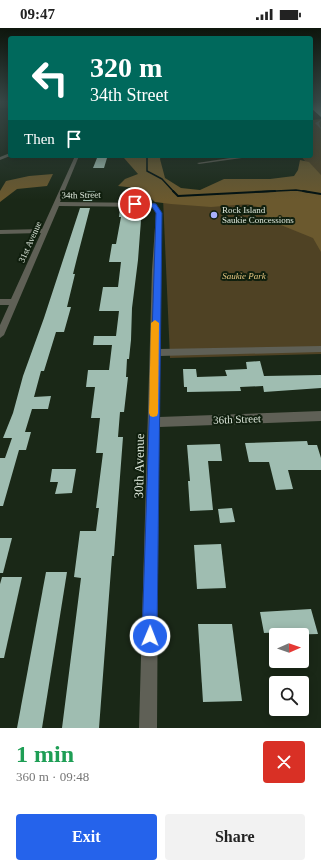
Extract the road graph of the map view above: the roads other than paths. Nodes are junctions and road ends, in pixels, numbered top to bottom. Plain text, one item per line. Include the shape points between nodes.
1 (76, 158) edge
2 (238, 158) edge
3 (199, 163) dead end
4 (57, 204) junction
5 (154, 205) joint
6 (45, 231) junction
7 (0, 232) edge
8 (0, 302) edge
9 (14, 302) junction
10 (0, 335) edge
11 (321, 350) edge
12 (155, 353) junction
13 (321, 416) edge
14 (153, 422) junction
15 (148, 728) edge

1 - 4 street, 31st Avenue
2 - 3 street
4 - 5 street, 34th Street
4 - 6 street, 31st Avenue
5 - 12 street, 30th Avenue via 159,213
6 - 7 street
6 - 9 street, 31st Avenue
8 - 9 street
9 - 10 street, 31st Avenue
11 - 12 street
12 - 14 street, 30th Avenue
13 - 14 street, 36th Street
14 - 15 street, 30th Avenue

